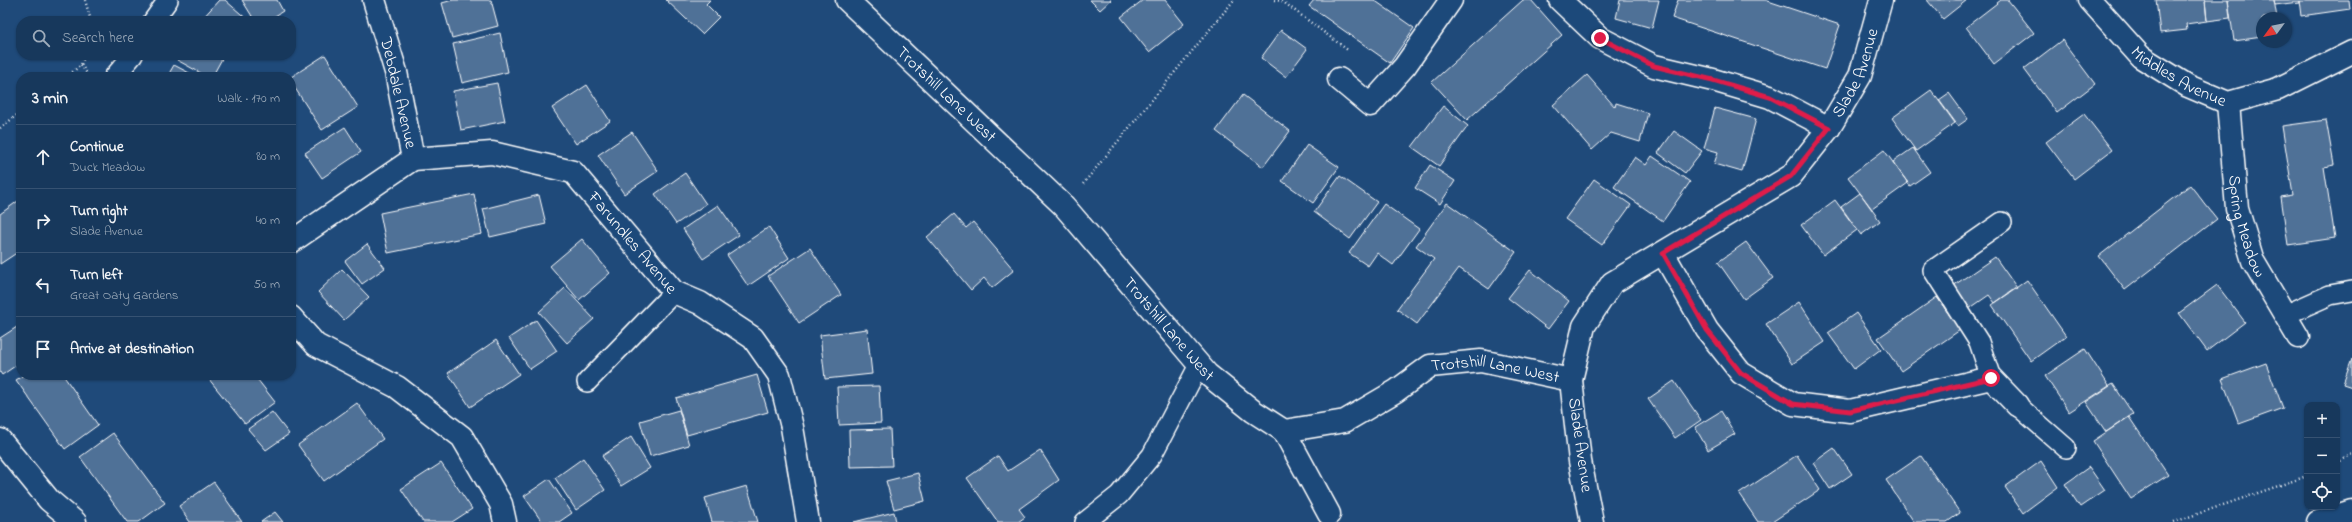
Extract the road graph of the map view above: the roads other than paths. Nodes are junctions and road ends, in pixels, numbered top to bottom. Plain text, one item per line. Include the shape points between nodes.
1 (168, 0) edge
2 (374, 0) edge
3 (847, 0) edge
4 (1451, 0) edge
5 (1560, 0) edge
6 (1881, 0) edge
7 (2090, 0) edge
8 (157, 16) edge
9 (2352, 52) edge
10 (129, 60) edge
11 (118, 72) edge
12 (1339, 79) dead end
13 (2228, 103) junction
14 (1829, 128) junction
15 (413, 159) junction
16 (2002, 222) dead end
17 (296, 239) edge
18 (1663, 253) junction
19 (2352, 291) edge
20 (674, 292) junction
21 (2285, 315) junction
22 (296, 323) edge
23 (2298, 337) dead end
24 (1199, 365) junction
25 (1991, 378) junction
26 (1571, 380) junction
27 (587, 382) dead end
28 (2016, 405) joint
29 (1284, 431) junction
30 (0, 440) edge
31 (2066, 448) dead end
32 (2352, 511) edge
33 (1329, 514) dead end
34 (75, 522) edge
35 (505, 522) edge
36 (808, 522) edge
37 (1085, 522) edge
38 (1592, 522) edge
39 (2318, 522) edge

1 - 8 lane
2 - 15 street, Debdale Avenue via 396,72
3 - 24 street, Trotshill Lane West via 1064,206
4 - 12 street via 1405,66 1370,105
5 - 14 street via 1600,38 1654,66 1770,97
6 - 14 street, Slade Avenue via 1860,76
7 - 13 street, Middles Avenue via 2141,57 2188,86
9 - 13 street, Middles Avenue via 2278,89
10 - 11 lane
13 - 21 street, Spring Meadow via 2236,208 2253,261
14 - 18 street, Slade Avenue via 1791,176
15 - 17 street, Debdale Avenue
15 - 20 street, Farundles Avenue via 492,153 573,172
16 - 25 lane via 1934,270 1979,342
18 - 25 street via 1707,330 1741,373 1793,404 1850,411
18 - 26 street, Slade Avenue via 1612,283 1584,326
19 - 21 lane via 2330,295
20 - 27 lane
20 - 36 street, Farundles Avenue via 700,303 753,338 779,375 792,427
21 - 23 street, Spring Meadow
22 - 35 street via 316,345 397,387 462,437 501,504
24 - 29 street, Trotshill Lane West via 1253,411
24 - 37 lane via 1152,455 1120,495
25 - 28 street
26 - 29 street, Trotshill Lane West via 1481,361 1430,366 1396,391 1345,421
26 - 38 street, Slade Avenue via 1580,461
28 - 31 lane
29 - 33 street
30 - 34 street via 49,500
32 - 39 street

